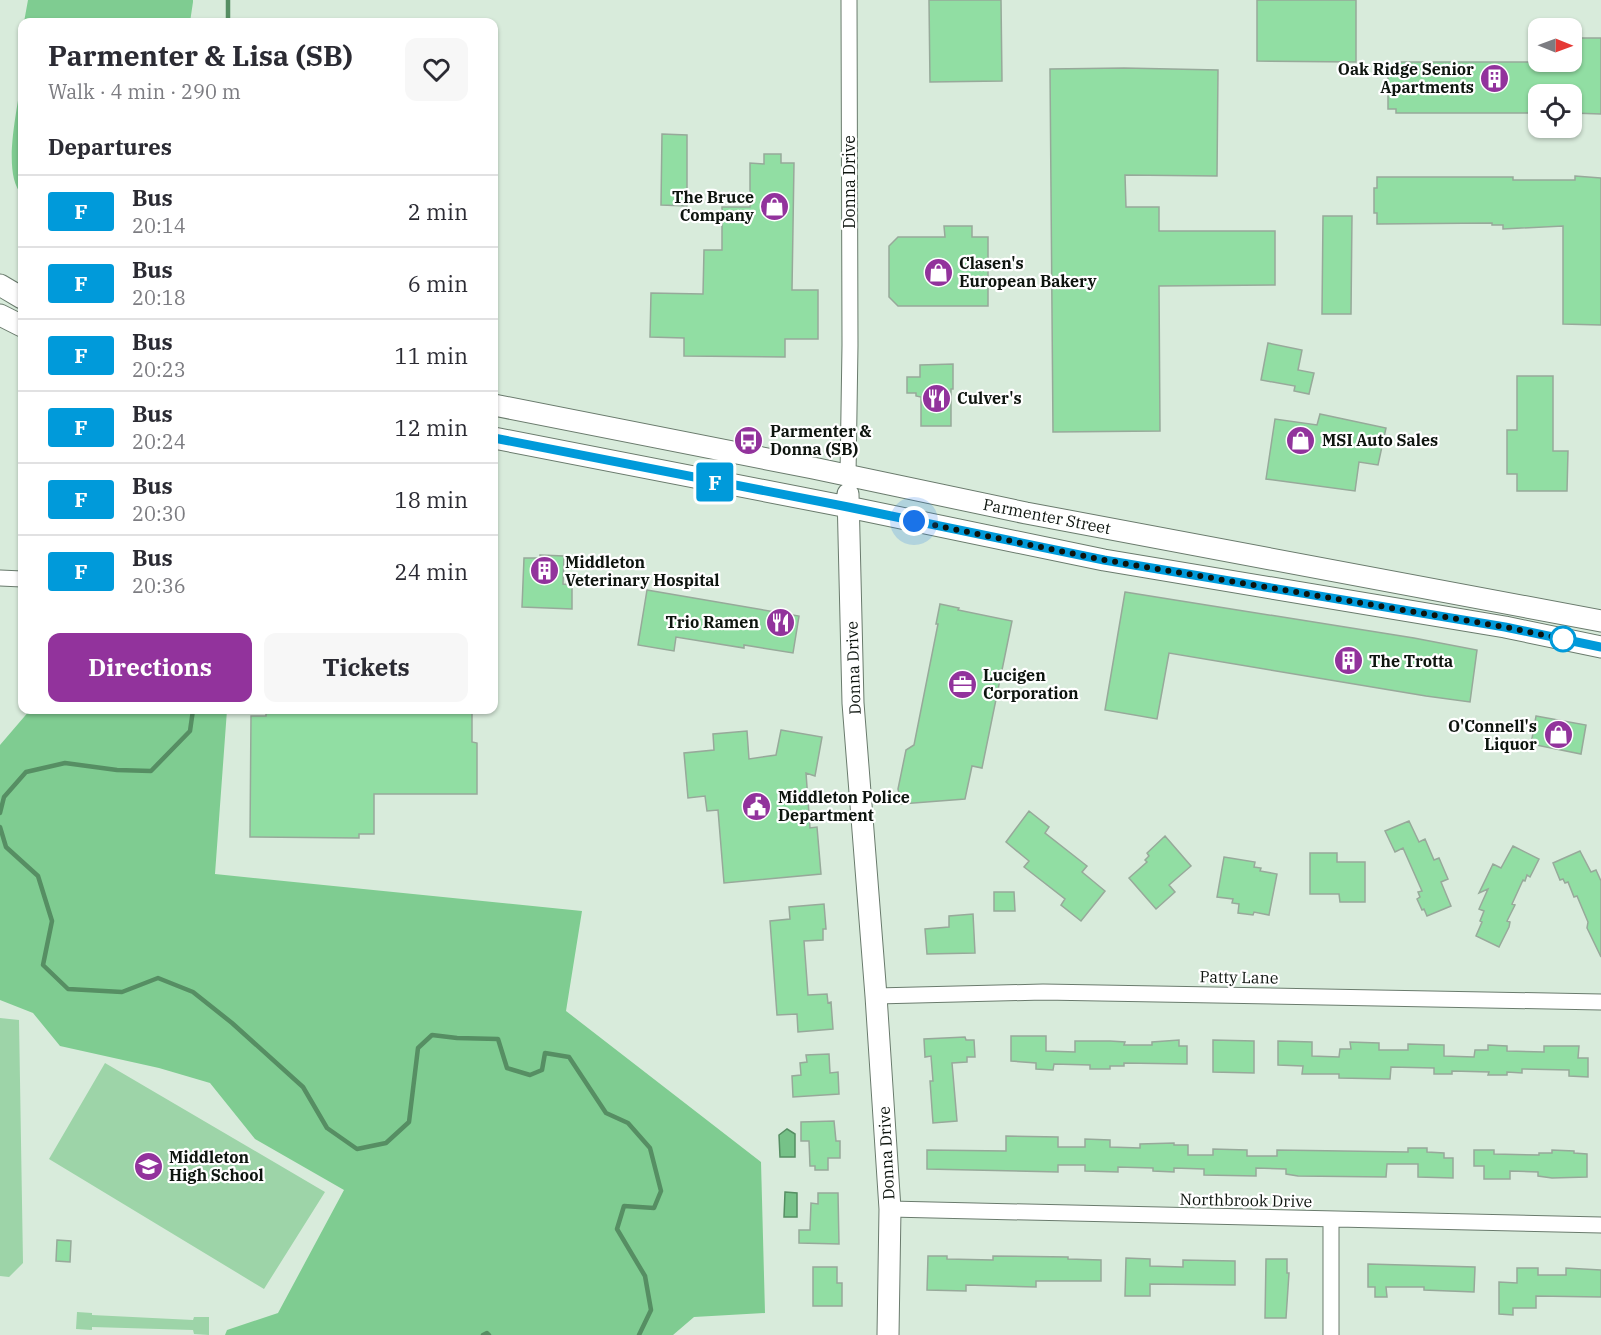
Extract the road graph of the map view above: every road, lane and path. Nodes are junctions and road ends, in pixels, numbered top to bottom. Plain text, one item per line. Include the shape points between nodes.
1 (849, 0) edge
2 (0, 285) edge
3 (18, 296) edge
4 (0, 315) edge
5 (18, 324) edge
6 (498, 406) edge
7 (498, 439) edge
8 (848, 475) junction
9 (848, 507) junction
10 (0, 578) edge
11 (18, 579) edge
12 (1601, 621) edge
13 (1601, 647) edge
14 (876, 996) junction
15 (1601, 1002) edge
16 (890, 1209) junction
17 (1331, 1220) junction
18 (1601, 1225) edge
19 (888, 1335) edge
20 (1331, 1335) edge

1 - 8 street, Donna Drive
2 - 3 street
4 - 5 street
6 - 8 street, Parmenter Street
7 - 9 street, Parmenter Street
8 - 9 street, Donna Drive
8 - 12 street, Parmenter Street
9 - 13 street, Parmenter Street via 1104,560 1505,627
9 - 14 street, Donna Drive via 853,703
10 - 11 street
14 - 15 street, Patty Lane via 1043,992
14 - 16 street, Donna Drive
16 - 17 street, Northbrook Drive
16 - 19 street, Donna Drive
17 - 18 street, Northbrook Drive
17 - 20 street

